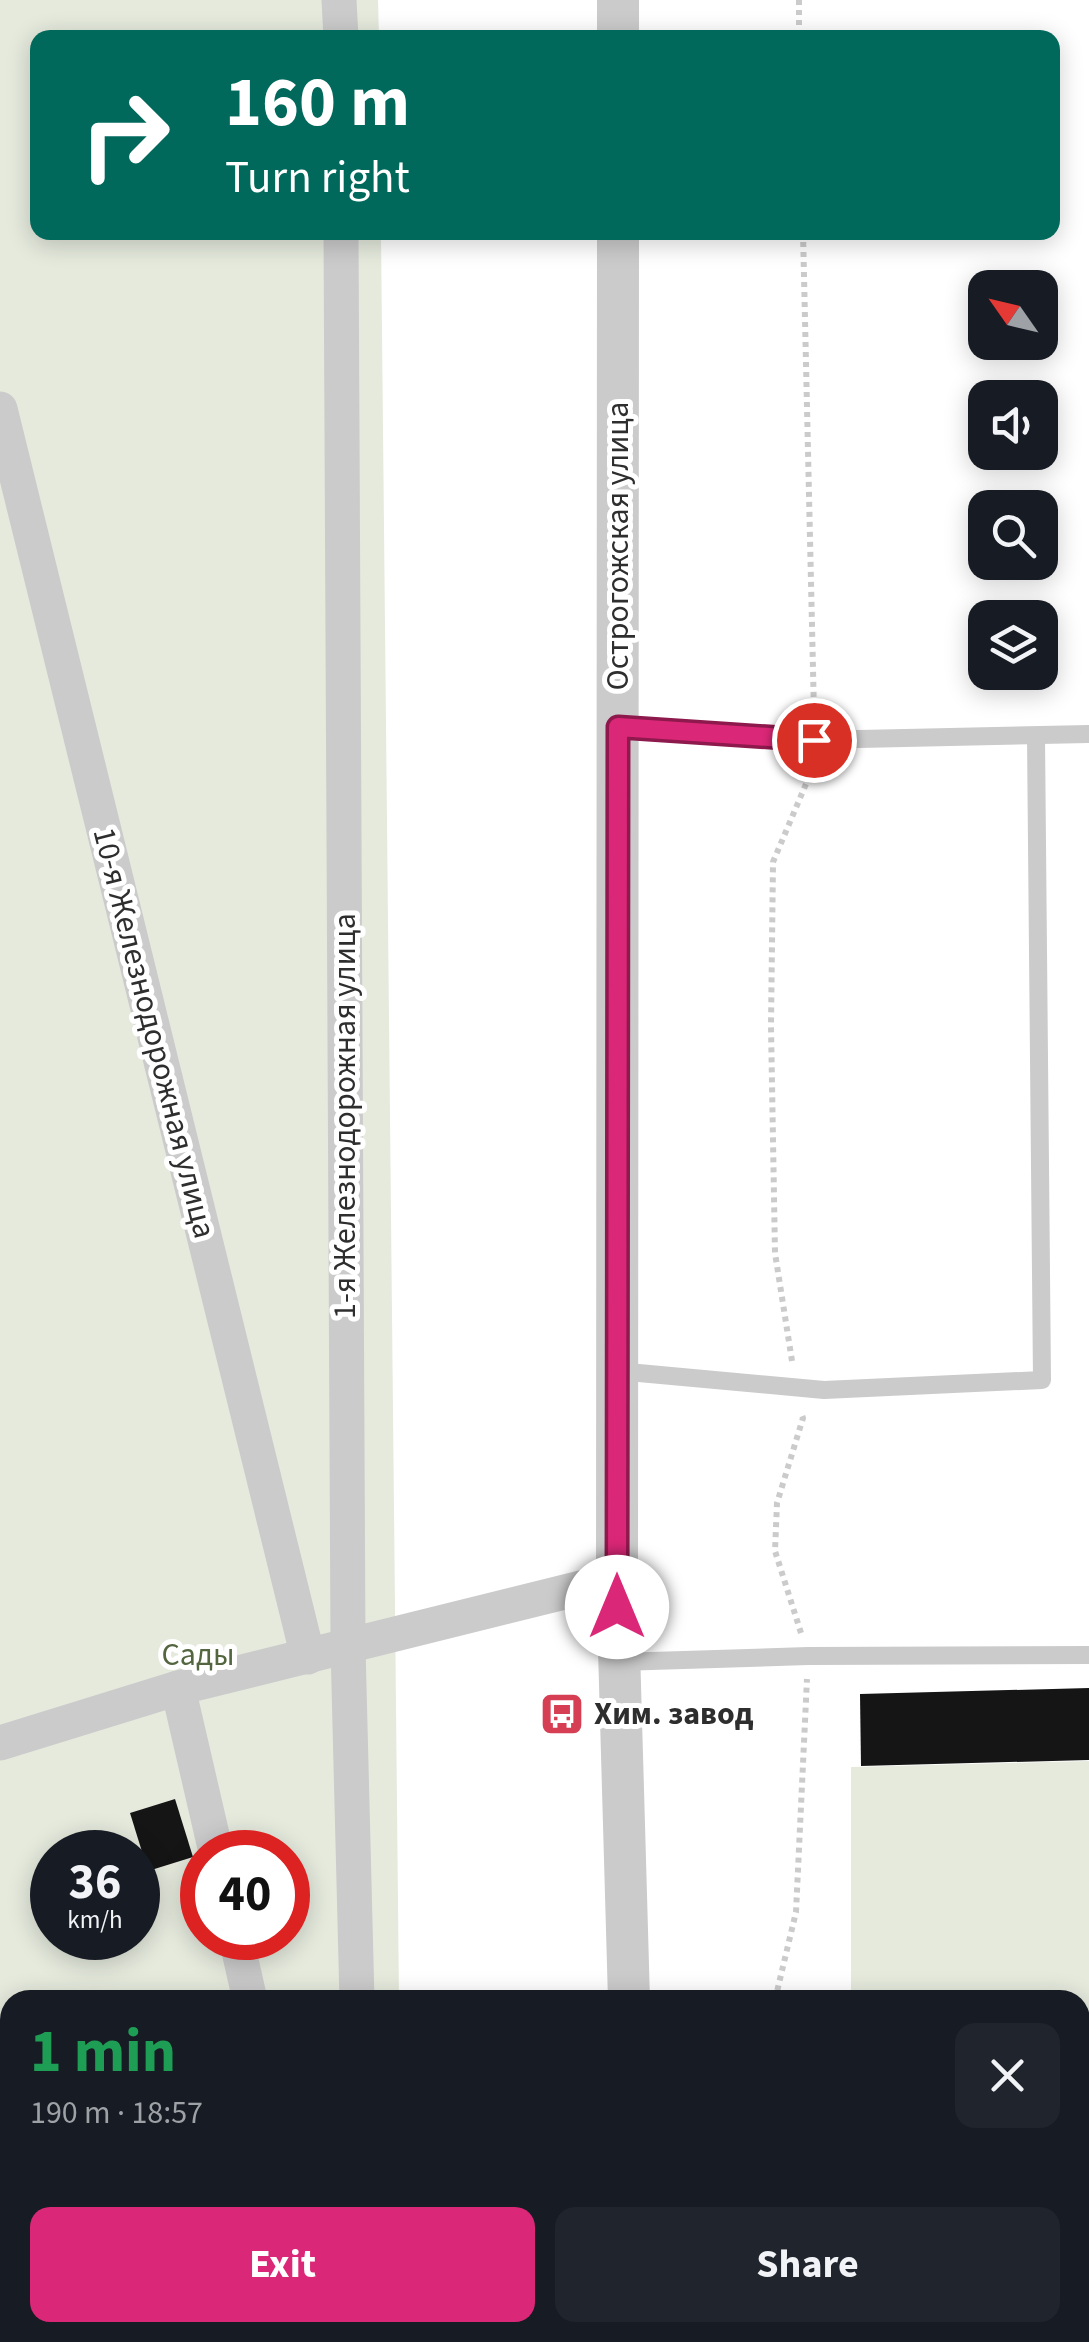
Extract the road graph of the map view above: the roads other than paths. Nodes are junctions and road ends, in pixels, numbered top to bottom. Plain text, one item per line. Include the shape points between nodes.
1 (618, 0) edge
2 (618, 30) edge
3 (342, 240) edge
4 (618, 240) edge
5 (0, 409) edge
6 (618, 727) junction
7 (1089, 734) edge
8 (1036, 737) junction
9 (617, 1371) junction
10 (617, 1579) junction
11 (348, 1647) junction
12 (1089, 1655) edge
13 (308, 1657) junction
14 (618, 1662) junction
15 (178, 1688) junction
16 (0, 1743) edge
17 (211, 1830) edge
18 (241, 1960) edge
19 (248, 1990) edge
20 (357, 1990) edge
21 (629, 1990) edge

1 - 2 street
3 - 11 street, 1-я Железнодорожная улица
4 - 6 street, Острогожская улица
5 - 13 street, 10-я Железнодорожная улица
6 - 8 lane via 814,740
6 - 9 street, Острогожская улица
7 - 8 lane
8 - 9 lane via 1042,1380 824,1390
9 - 10 street, Острогожская улица
10 - 11 street
10 - 14 street, Острогожская улица
11 - 13 street
11 - 20 street, 1-я Железнодорожная улица
12 - 14 lane
13 - 15 street
14 - 21 street, Острогожская улица
15 - 16 street
15 - 17 street
18 - 19 street

